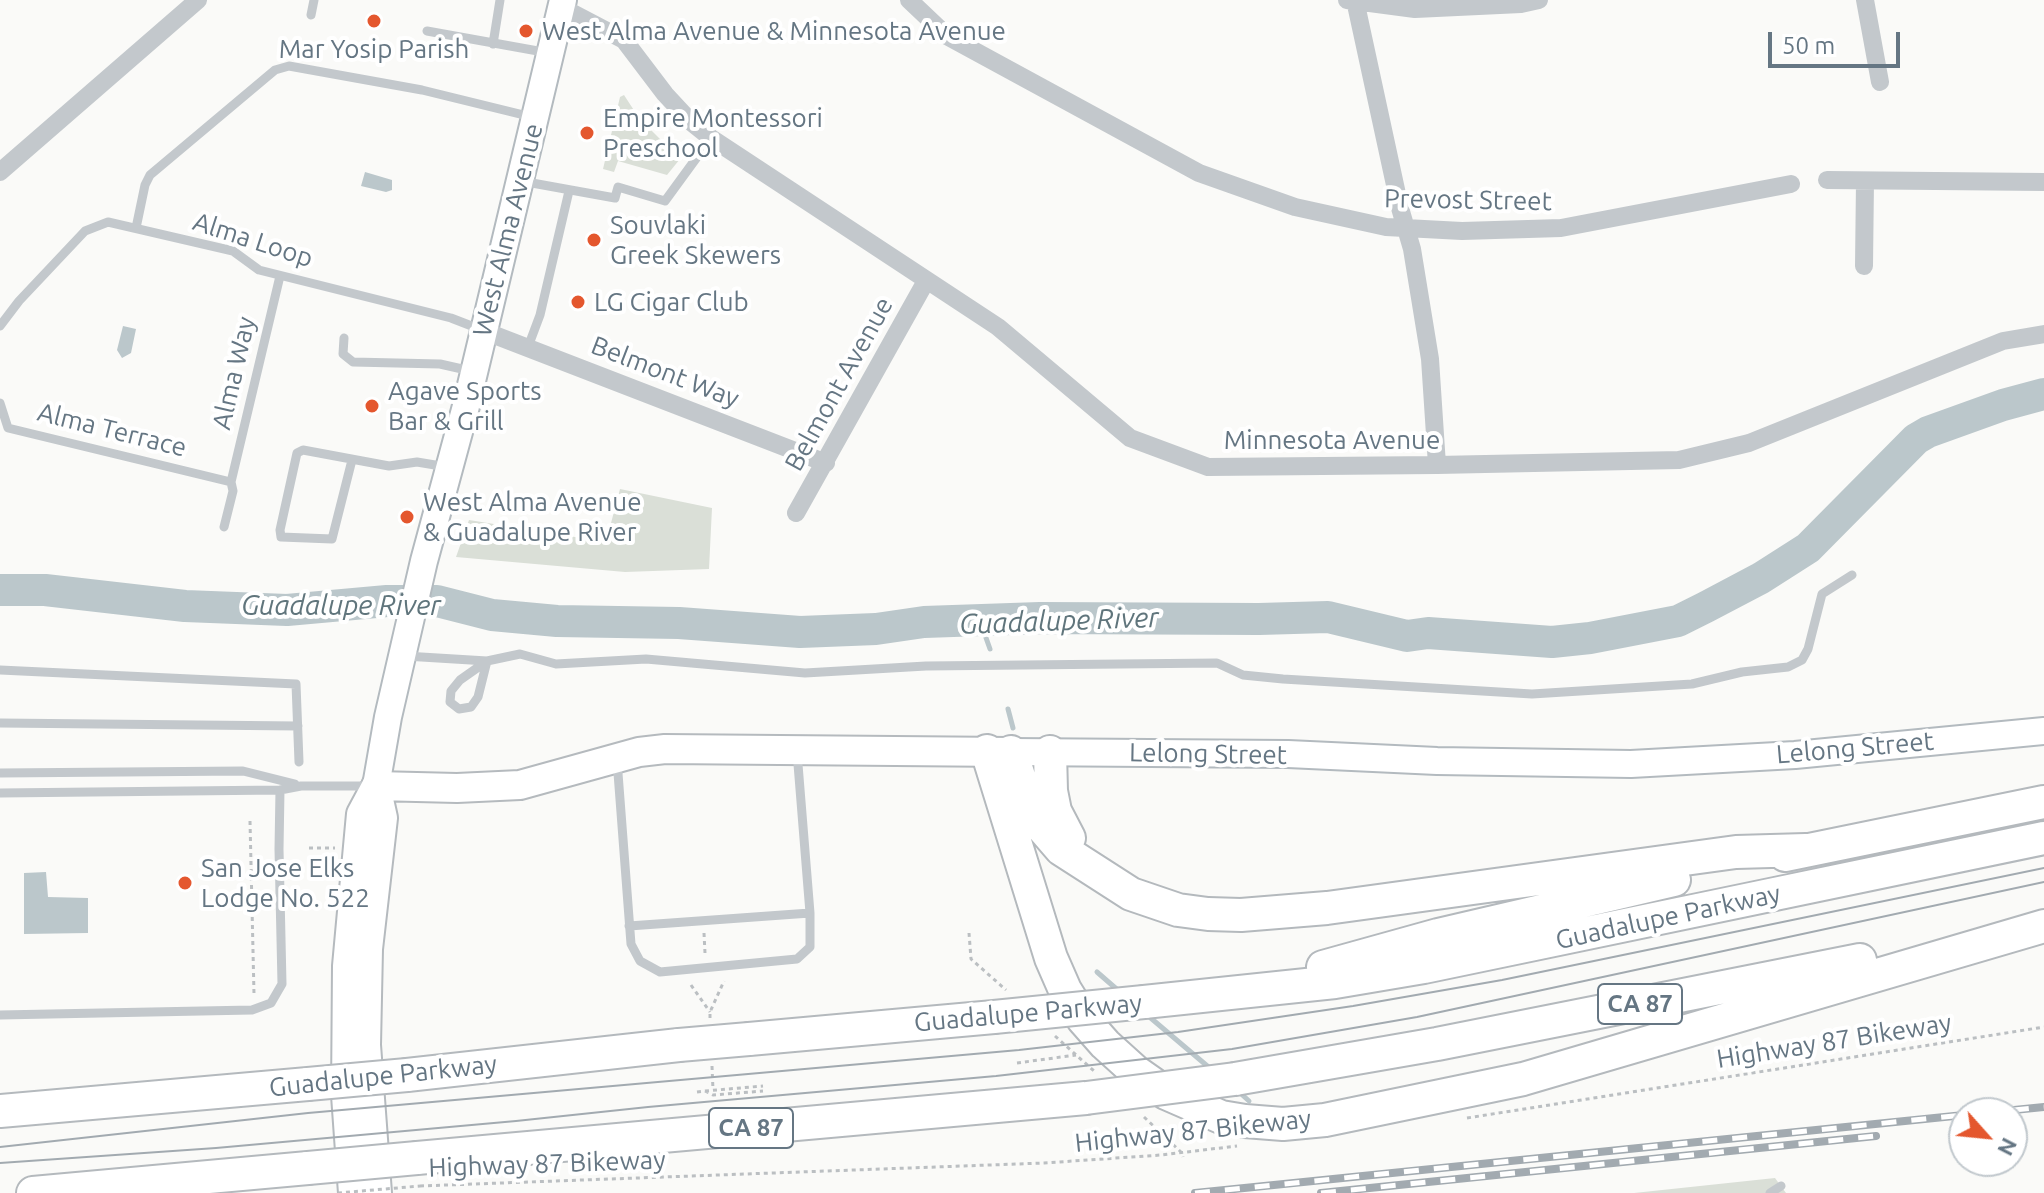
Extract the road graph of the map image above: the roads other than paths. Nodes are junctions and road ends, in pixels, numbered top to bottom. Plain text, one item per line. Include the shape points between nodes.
1 (198, 0) edge
2 (314, 0) edge
3 (500, 0) edge
4 (909, 0) edge
5 (1539, 0) edge
6 (1865, 0) edge
7 (1353, 1) edge
8 (562, 4) edge
9 (311, 15) dead end
10 (427, 31) dead end
11 (493, 44) junction
12 (551, 53) junction
13 (1880, 82) dead end
14 (535, 118) junction
15 (711, 138) junction
16 (0, 172) edge
17 (520, 180) junction
18 (1827, 180) dead end
19 (1865, 181) junction
20 (2044, 182) edge
21 (1791, 184) dead end
22 (569, 191) junction
23 (136, 228) junction
24 (1406, 229) junction
25 (1864, 266) dead end
26 (280, 276) junction
27 (926, 281) junction
28 (0, 326) edge
29 (484, 331) junction
30 (2044, 334) edge
31 (344, 338) dead end
32 (528, 347) junction
33 (474, 372) junction
34 (0, 403) edge
35 (352, 460) junction
36 (826, 463) junction
37 (1437, 465) junction
38 (450, 467) junction
39 (231, 482) junction
40 (796, 513) dead end
41 (224, 527) dead end
42 (1852, 575) dead end
43 (403, 651) junction
44 (487, 661) junction
45 (0, 670) edge
46 (0, 723) edge
47 (298, 726) junction
48 (2044, 731) edge
49 (797, 749) junction
50 (999, 752) junction
51 (1050, 752) junction
52 (617, 758) junction
53 (299, 762) dead end
54 (0, 773) edge
55 (301, 786) junction
56 (376, 786) junction
57 (280, 790) junction
58 (0, 793) edge
59 (2044, 802) edge
60 (2044, 838) edge
61 (1806, 850) junction
62 (1087, 864) junction
63 (810, 913) junction
64 (2044, 925) edge
65 (629, 926) junction
66 (1247, 990) junction
67 (0, 1015) edge
68 (0, 1111) edge
69 (1781, 1186) dead end
70 (33, 1193) edge
71 (353, 1193) edge
72 (377, 1193) edge
73 (1770, 1193) edge

1 - 16 street
2 - 9 lane
3 - 11 lane
4 - 24 street, Prevost Street via 947,36 1199,173 1295,207
5 - 7 street via 1415,9
6 - 13 street
7 - 24 street
8 - 12 main road, West Alma Avenue
8 - 15 street, Minnesota Avenue via 624,40 665,94
10 - 11 lane
11 - 12 lane
12 - 14 main road, West Alma Avenue
14 - 17 main road, West Alma Avenue
14 - 23 lane via 422,90 289,66 275,70 150,175
15 - 22 lane via 665,201 618,187 615,198
15 - 27 street, Minnesota Avenue
17 - 22 lane
17 - 29 main road, West Alma Avenue
18 - 19 street
19 - 20 street
19 - 25 street
21 - 24 street, Prevost Street via 1561,228
22 - 32 lane
23 - 26 lane, Alma Loop via 233,251 259,270
23 - 28 lane, Alma Loop via 108,222 85,231
24 - 37 street via 1430,359
26 - 29 lane, Alma Loop
26 - 39 lane, Alma Way
27 - 36 street, Belmont Avenue
27 - 37 street, Minnesota Avenue via 998,327 1130,438 1208,467
29 - 32 street, Belmont Way
29 - 33 main road, West Alma Avenue
30 - 37 street, Minnesota Avenue via 2003,341 1749,443 1679,460
31 - 33 lane via 343,354 353,362 440,364
32 - 36 street, Belmont Way
33 - 38 main road, West Alma Avenue
34 - 39 lane, Alma Terrace via 8,428
35 - 35 lane via 297,453 281,537 332,539
35 - 38 lane
36 - 40 street, Belmont Avenue
38 - 43 main road, West Alma Avenue
39 - 41 lane, Alma Way
42 - 44 lane via 1822,594 1808,649 1802,660 1788,667 1692,684 1595,691 1532,694 1283,679 1243,675 1217,663 926,666 805,673 646,659 556,664 520,654
43 - 44 lane
43 - 56 main road, West Alma Avenue
44 - 44 lane via 478,697 471,707 459,709 450,702 451,691
45 - 47 lane via 296,684
46 - 47 lane
47 - 53 lane
48 - 51 main road, Lelong Street via 1795,755 1631,764
49 - 50 main road, Lelong Street
49 - 52 main road, Lelong Street via 665,749
49 - 63 lane
50 - 51 main road, Lelong Street
50 - 62 highway via 1042,827 1061,849
50 - 64 highway via 1051,958 1083,1019 1136,1072 1166,1093 1245,1121 1325,1120 1523,1079
51 - 62 highway via 1055,811
52 - 56 main road, Lelong Street via 520,785
52 - 65 lane
54 - 55 lane via 243,771
55 - 56 lane
55 - 57 lane
56 - 71 main road, West Alma Avenue via 361,814 347,966 346,1095
56 - 72 main road, West Alma Avenue via 383,818 369,936 366,1045
57 - 58 lane
57 - 67 lane via 282,984 271,1003 252,1010
59 - 61 highway
60 - 66 highway, Guadalupe Parkway via 1424,967
61 - 62 highway via 1736,852 1393,900 1241,915 1154,903
61 - 66 highway via 1394,946
63 - 65 lane
63 - 65 lane via 810,947 797,959 660,972 640,961
64 - 70 highway, CA 87, bridge via 1235,1079 1093,1087 419,1172 308,1168
66 - 68 highway, Guadalupe Parkway, bridge via 1144,1002 1000,1004 749,1039
69 - 73 lane

